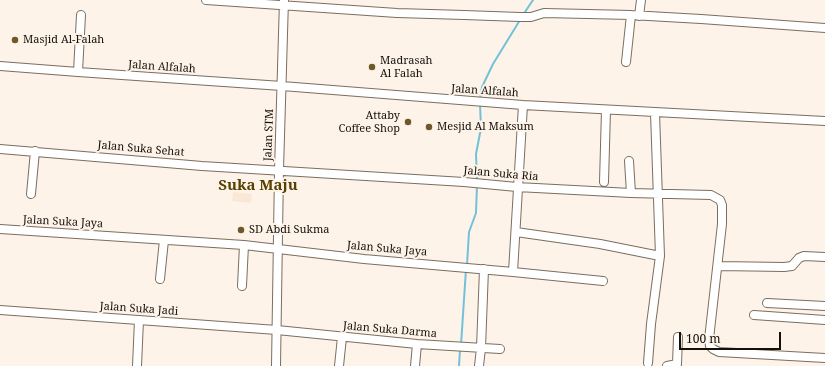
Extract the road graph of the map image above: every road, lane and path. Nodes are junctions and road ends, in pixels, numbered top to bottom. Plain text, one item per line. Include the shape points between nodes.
1 (206, 0) edge
2 (641, 0) edge
3 (284, 3) edge
4 (81, 15) dead end
5 (630, 15) junction
6 (640, 16) junction
7 (825, 28) edge
8 (626, 62) dead end
9 (0, 66) edge
10 (78, 72) junction
11 (282, 86) junction
12 (523, 105) junction
13 (606, 110) junction
14 (655, 113) junction
15 (825, 122) edge
16 (0, 149) edge
17 (35, 151) junction
18 (629, 161) dead end
19 (279, 170) junction
20 (604, 182) dead end
21 (518, 187) junction
22 (631, 193) junction
23 (658, 193) junction
24 (31, 194) dead end
25 (0, 229) edge
26 (516, 232) junction
27 (164, 240) junction
28 (244, 245) junction
29 (279, 249) junction
30 (660, 256) junction
31 (825, 257) edge
32 (718, 266) junction
33 (484, 269) junction
34 (513, 272) junction
35 (160, 279) dead end
36 (603, 281) dead end
37 (242, 286) dead end
38 (768, 303) dead end
39 (825, 306) edge
40 (0, 310) edge
41 (754, 315) dead end
42 (139, 320) junction
43 (825, 320) edge
44 (277, 330) junction
45 (342, 337) junction
46 (678, 337) dead end
47 (418, 344) junction
48 (481, 348) junction
49 (500, 349) dead end
50 (825, 358) edge
51 (648, 363) dead end
52 (137, 366) edge
53 (276, 366) edge
54 (339, 366) edge
55 (415, 366) edge
56 (479, 366) edge
57 (667, 366) edge

1 - 3 street
2 - 6 street
3 - 5 street via 397,13 520,17 544,13
3 - 11 street, Jalan STM
4 - 10 street
5 - 6 street
5 - 8 street
6 - 7 street
9 - 10 street, Jalan Alfalah
10 - 11 street, Jalan Alfalah
11 - 12 street, Jalan Alfalah
11 - 19 street, Jalan STM
12 - 13 street, Jalan Alfalah
12 - 21 street
13 - 14 street, Jalan Alfalah
13 - 20 street
14 - 15 street, Jalan Alfalah
14 - 23 street
16 - 17 street, Jalan Suka Sehat
17 - 19 street, Jalan Suka Sehat
17 - 24 street
18 - 22 street
19 - 21 street, Jalan Suka Ria
19 - 29 street, Jalan STM
21 - 22 street, Jalan Suka Ria
21 - 26 street
22 - 23 street, Jalan Suka Ria
23 - 30 street
23 - 32 street, Jalan Suka Ria via 711,195 720,200 722,224
25 - 27 street, Jalan Suka Jaya
26 - 30 street
26 - 34 street
27 - 28 street, Jalan Suka Jaya
27 - 35 street
28 - 29 street, Jalan Suka Jaya
28 - 37 street
29 - 33 street, Jalan Suka Jaya
29 - 44 street, Jalan STM
30 - 51 street
31 - 32 street via 804,256 792,266 784,267
32 - 50 street via 709,339 713,349 718,352
33 - 34 street, Jalan Suka Jaya
33 - 48 street
34 - 36 street, Jalan Suka Jaya
38 - 39 street
40 - 42 street, Jalan Suka Jadi
41 - 43 street
42 - 44 street, Jalan Suka Jadi
42 - 52 street
44 - 45 street, Jalan Suka Darma
44 - 53 street, Jalan STM
45 - 47 street, Jalan Suka Darma
45 - 54 street
46 - 57 street via 676,364
47 - 48 street, Jalan Suka Darma
47 - 55 street
48 - 49 street, Jalan Suka Darma
48 - 56 street

